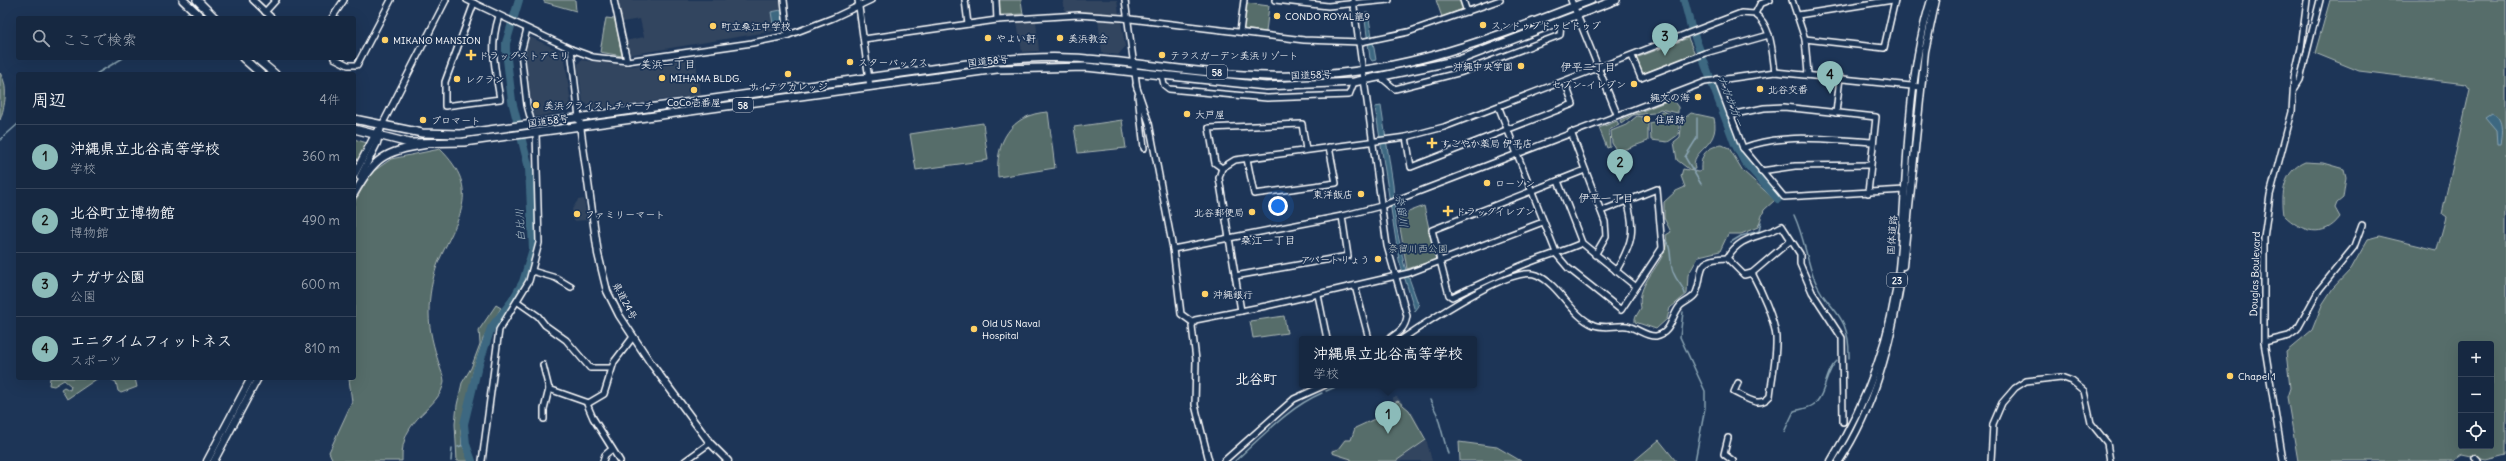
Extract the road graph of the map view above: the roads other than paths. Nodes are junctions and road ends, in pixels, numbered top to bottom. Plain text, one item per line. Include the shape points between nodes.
1 (253, 0) edge
2 (276, 0) edge
3 (344, 0) edge
4 (391, 0) edge
5 (446, 0) edge
6 (467, 0) edge
7 (614, 0) edge
8 (784, 0) edge
9 (871, 0) edge
10 (965, 0) edge
11 (996, 0) edge
12 (1125, 0) edge
13 (1244, 0) edge
14 (1275, 0) edge
15 (1388, 0) edge
16 (1463, 0) edge
17 (1500, 0) edge
18 (1591, 0) edge
19 (1616, 0) edge
20 (1770, 0) edge
21 (1792, 0) edge
22 (1894, 0) edge
23 (1931, 0) edge
24 (1936, 0) edge
25 (2307, 0) edge
26 (2320, 0) edge
27 (199, 2) edge
28 (1354, 2) edge
29 (186, 3) edge
30 (476, 3) edge
31 (859, 3) edge
32 (1573, 3) edge
33 (265, 12) junction
34 (1467, 12) junction
35 (1754, 14) junction
36 (1798, 15) junction
37 (200, 16) edge
38 (213, 16) edge
39 (270, 16) edge
40 (333, 16) edge
41 (500, 16) junction
42 (1577, 16) junction
43 (1128, 18) junction
44 (997, 20) junction
45 (1561, 22) junction
46 (968, 24) junction
47 (527, 29) junction
48 (1240, 32) junction
49 (788, 35) junction
50 (1769, 35) junction
51 (864, 39) junction
52 (1805, 39) junction
53 (1361, 42) junction
54 (571, 49) junction
55 (1632, 56) junction
56 (245, 60) edge
57 (258, 60) edge
58 (338, 60) edge
59 (627, 61) junction
60 (1134, 63) junction
61 (1598, 68) junction
62 (1364, 71) junction
63 (259, 72) edge
64 (272, 72) edge
65 (1775, 72) junction
66 (1135, 73) junction
67 (1808, 74) junction
68 (1162, 76) junction
69 (869, 77) junction
70 (1840, 77) junction
71 (1382, 78) junction
72 (1717, 79) junction
73 (1365, 80) junction
74 (1354, 82) junction
75 (1565, 82) junction
76 (1136, 85) junction
77 (1914, 86) junction
78 (870, 87) junction
79 (1921, 87) junction
80 (2295, 89) junction
81 (1499, 108) junction
82 (1836, 113) junction
83 (1617, 114) junction
84 (1730, 115) junction
85 (579, 118) junction
86 (356, 120) edge
87 (530, 125) junction
88 (381, 126) junction
89 (580, 127) junction
90 (356, 130) edge
91 (1507, 130) junction
92 (1571, 132) junction
93 (533, 134) junction
94 (376, 136) junction
95 (1406, 138) junction
96 (1373, 142) junction
97 (1873, 142) junction
98 (437, 144) junction
99 (1144, 148) dead end
100 (1329, 148) junction
101 (1743, 148) junction
102 (1306, 150) junction
103 (1517, 154) junction
104 (1247, 159) junction
105 (1870, 165) junction
106 (1222, 168) junction
107 (1585, 170) junction
108 (356, 171) edge
109 (1761, 172) junction
110 (1558, 180) junction
111 (356, 184) edge
112 (1905, 190) junction
113 (356, 191) edge
114 (1531, 191) junction
115 (1868, 193) junction
116 (1628, 200) junction
117 (1381, 206) junction
118 (1601, 211) junction
119 (1342, 216) junction
120 (1543, 222) junction
121 (2362, 225) dead end
122 (1229, 238) junction
123 (1791, 240) junction
124 (1582, 243) junction
125 (1173, 249) junction
126 (1557, 255) junction
127 (1595, 255) junction
128 (1727, 258) junction
129 (1439, 263) junction
130 (532, 271) junction
131 (1616, 271) junction
132 (1752, 273) junction
133 (1236, 276) junction
134 (1398, 276) junction
135 (1355, 286) junction
136 (1635, 286) junction
137 (571, 287) dead end
138 (1318, 295) junction
139 (518, 302) junction
140 (1241, 311) junction
141 (1192, 322) junction
142 (1326, 336) edge
143 (1368, 336) edge
144 (1393, 336) edge
145 (1407, 336) edge
146 (633, 337) junction
147 (2264, 342) junction
148 (543, 365) dead end
149 (611, 368) junction
150 (250, 380) edge
151 (257, 380) edge
152 (1738, 383) dead end
153 (1318, 388) edge
154 (549, 389) junction
155 (589, 403) junction
156 (544, 419) dead end
157 (1843, 422) dead end
158 (1728, 438) dead end
159 (710, 443) junction
160 (612, 449) junction
161 (207, 461) edge
162 (214, 461) edge
163 (482, 461) edge
164 (603, 461) edge
165 (620, 461) edge
166 (685, 461) edge
167 (728, 461) edge
168 (1209, 461) edge
169 (1224, 461) edge
170 (1733, 461) edge
171 (1831, 461) edge
172 (1839, 461) edge
173 (1991, 461) edge
174 (2110, 461) edge
175 (2283, 461) edge

1 - 33 street
2 - 33 street
3 - 40 street
4 - 58 street via 357,65 348,66
5 - 88 street
6 - 30 street
7 - 59 street
8 - 49 street
9 - 31 street
10 - 46 street
11 - 44 street
12 - 43 street
13 - 48 street
14 - 28 street via 1328,6
15 - 28 street
16 - 34 street
17 - 34 street
18 - 32 highway, 国道58号 / 58
19 - 42 highway, 国道58号 / 58
20 - 35 street via 1760,4
21 - 36 street
22 - 36 street
22 - 52 street via 1884,48
23 - 77 main road, 国体道路 / 23 via 1918,51
24 - 79 main road, 国体道路 / 23 via 1925,51
25 - 80 street via 2294,78
26 - 80 street via 2300,80
27 - 38 highway
28 - 53 street
29 - 37 highway
30 - 41 street
30 - 41 street via 444,82 445,106 500,99 492,50
31 - 49 street via 826,21
31 - 51 street
32 - 42 street
32 - 62 highway, 国道58号 / 58 via 1454,51
33 - 39 street
34 - 53 street via 1408,32
35 - 50 street via 1765,24
35 - 55 street via 1741,13
36 - 52 street
41 - 47 street
42 - 45 highway, 国道58号 / 58
42 - 61 street
43 - 44 street via 1078,15
43 - 48 street
43 - 60 street
44 - 46 street
45 - 71 highway, 国道58号 / 58 via 1459,60
45 - 71 street via 1560,35 1462,72 1395,89
46 - 51 street
47 - 54 street
47 - 87 street via 521,52
48 - 53 street via 1332,42
49 - 59 street via 752,43
50 - 55 street via 1705,53 1641,78
50 - 65 street
51 - 69 street
52 - 67 street
53 - 62 street
54 - 59 street via 593,57
54 - 85 street
55 - 61 street
56 - 63 highway
57 - 64 highway
60 - 62 highway, 国道58号 / 58 via 1267,76 1318,76
60 - 66 street
60 - 69 highway, 国道58号 / 58 via 1085,58 1026,58
61 - 75 street
61 - 83 street
62 - 73 street
65 - 67 street
65 - 72 street
66 - 68 highway, 国道58号 / 58
66 - 76 street
66 - 78 highway, 国道58号 / 58 via 1086,67 1025,67
67 - 70 street
68 - 74 highway, 国道58号 / 58 via 1266,86
68 - 74 street via 1164,85 1169,89 1267,98 1349,95
69 - 78 street
69 - 85 highway, 国道58号 / 58
70 - 77 street
70 - 82 street
71 - 73 highway, 国道58号 / 58
72 - 83 street
72 - 84 street
73 - 74 highway, 国道58号 / 58
73 - 96 street
75 - 81 street
75 - 91 street via 1573,104
76 - 99 street
76 - 125 street via 1149,123
77 - 79 street
77 - 112 main road, 国体道路 / 23
78 - 89 highway, 国道58号 / 58
79 - 172 main road, 国体道路 / 23 via 1904,262 1895,317 1873,392 1858,427
80 - 147 street, Douglas Boulevard via 2292,112 2270,195 2264,238
81 - 91 street
81 - 95 street
82 - 84 street via 1784,107
82 - 97 street via 1876,117
83 - 92 street
84 - 101 street
85 - 87 highway, 国道58号 / 58
85 - 89 main road, 県道24号
86 - 88 highway, 国道58号 / 58
87 - 88 highway, 国道58号 / 58 via 438,134
88 - 94 main road
89 - 93 highway, 国道58号 / 58
89 - 146 main road, 県道24号 via 603,279 612,303
90 - 94 highway, 国道58号 / 58
91 - 95 street via 1411,167
91 - 103 street
92 - 103 street
92 - 107 street
93 - 98 highway, 国道58号 / 58
93 - 130 street via 539,243
94 - 98 highway, 国道58号 / 58 via 409,143
94 - 108 main road
94 - 111 main road
95 - 96 street
96 - 100 street
96 - 117 street
97 - 101 street via 1784,139 1768,140
97 - 105 street
98 - 113 main road via 403,148 386,154 372,165
100 - 102 street
100 - 104 street via 1336,182 1254,194
101 - 109 street
102 - 104 street
102 - 106 street via 1302,124 1209,128 1215,163
103 - 114 street
103 - 117 street
104 - 106 street via 1235,160
105 - 109 street via 1795,166
105 - 115 street
106 - 122 street via 1219,178
107 - 110 street
107 - 118 street
109 - 115 street via 1784,197
110 - 114 street
110 - 124 street
112 - 115 street
112 - 171 main road, 国体道路 / 23 via 1899,270 1880,356 1863,403
114 - 120 street
114 - 129 street via 1432,230
116 - 118 street
116 - 131 street via 1633,220 1632,233 1628,249
116 - 136 street via 1657,189 1662,248
117 - 119 street
117 - 134 street via 1387,246
118 - 127 street via 1606,236
119 - 122 street
119 - 133 street via 1348,256
120 - 126 street
120 - 129 street
121 - 147 street via 2354,247 2319,290 2297,330 2289,336
122 - 125 street
122 - 133 street
123 - 128 street via 1782,226 1738,242
123 - 132 street
123 - 157 street via 1800,254 1800,264 1812,292 1842,338
124 - 126 street
124 - 127 street
125 - 141 street via 1181,314
126 - 129 street via 1529,263 1452,297 1449,295
126 - 136 street via 1568,268 1621,310
127 - 131 street
128 - 132 street via 1744,275
128 - 145 street via 1716,258 1707,262 1699,275 1696,293 1676,311 1670,327 1656,336 1628,327 1593,325 1538,276 1525,273 1481,290
129 - 134 street
130 - 137 street via 556,278
130 - 139 street
131 - 136 street
132 - 152 street via 1775,326 1770,396 1766,401 1757,403 1734,392
133 - 140 street
134 - 135 street
134 - 144 street via 1407,316 1406,325
135 - 138 street
135 - 143 street
138 - 140 street
138 - 142 street
139 - 149 street via 566,340 590,368
139 - 163 street via 499,330
140 - 141 street via 1198,318
141 - 168 street via 1196,360 1195,404
146 - 149 street via 624,346
146 - 159 main road, 県道24号
147 - 175 street, Douglas Boulevard
148 - 154 street
149 - 155 street via 604,394
150 - 161 main road
151 - 162 main road
153 - 169 street via 1294,399
154 - 155 street
154 - 156 street
155 - 160 street via 587,404 593,418
158 - 170 street via 1724,454
159 - 166 street
159 - 167 main road, 県道24号
160 - 164 street
160 - 165 street
173 - 174 street via 1993,424 2002,403 2015,388 2026,381 2061,377 2072,380 2084,391 2091,424 2107,443

